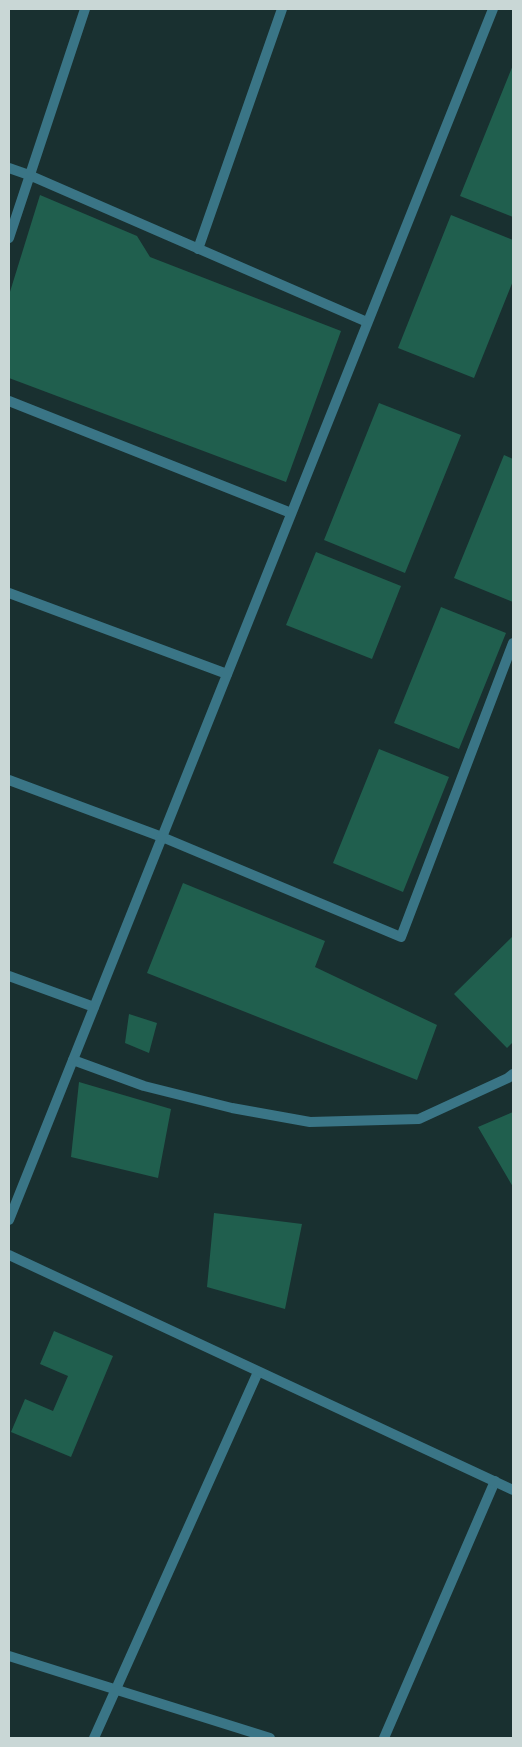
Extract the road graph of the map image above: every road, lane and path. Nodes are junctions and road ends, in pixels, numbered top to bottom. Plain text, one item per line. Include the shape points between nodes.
1 (85, 9) edge
2 (282, 9) edge
3 (493, 9) edge
4 (9, 168) edge
5 (29, 175) junction
6 (9, 238) edge
7 (198, 248) junction
8 (367, 322) junction
9 (9, 401) edge
10 (291, 513) junction
11 (9, 593) edge
12 (513, 643) edge
13 (227, 674) junction
14 (9, 780) edge
15 (162, 837) junction
16 (9, 976) edge
17 (94, 1007) junction
18 (73, 1060) junction
19 (513, 1074) edge
20 (9, 1220) edge
21 (9, 1255) edge
22 (258, 1372) junction
23 (495, 1482) junction
24 (513, 1490) edge
25 (9, 1656) edge
26 (116, 1690) junction
27 (94, 1738) edge
28 (270, 1738) edge
29 (384, 1738) edge

1 - 5 street
2 - 7 street
3 - 8 street
4 - 5 street
5 - 6 street
5 - 7 street
7 - 8 street
8 - 10 street
9 - 10 street
10 - 13 street
11 - 13 street
12 - 15 street via 401,937
13 - 15 street
14 - 15 street
15 - 17 street
16 - 17 street
17 - 18 street
18 - 19 street via 144,1086 232,1108 310,1122 419,1119
18 - 20 street
21 - 22 street
22 - 23 street
22 - 26 street
23 - 24 street
23 - 29 street
25 - 26 street
26 - 27 street
26 - 28 street

